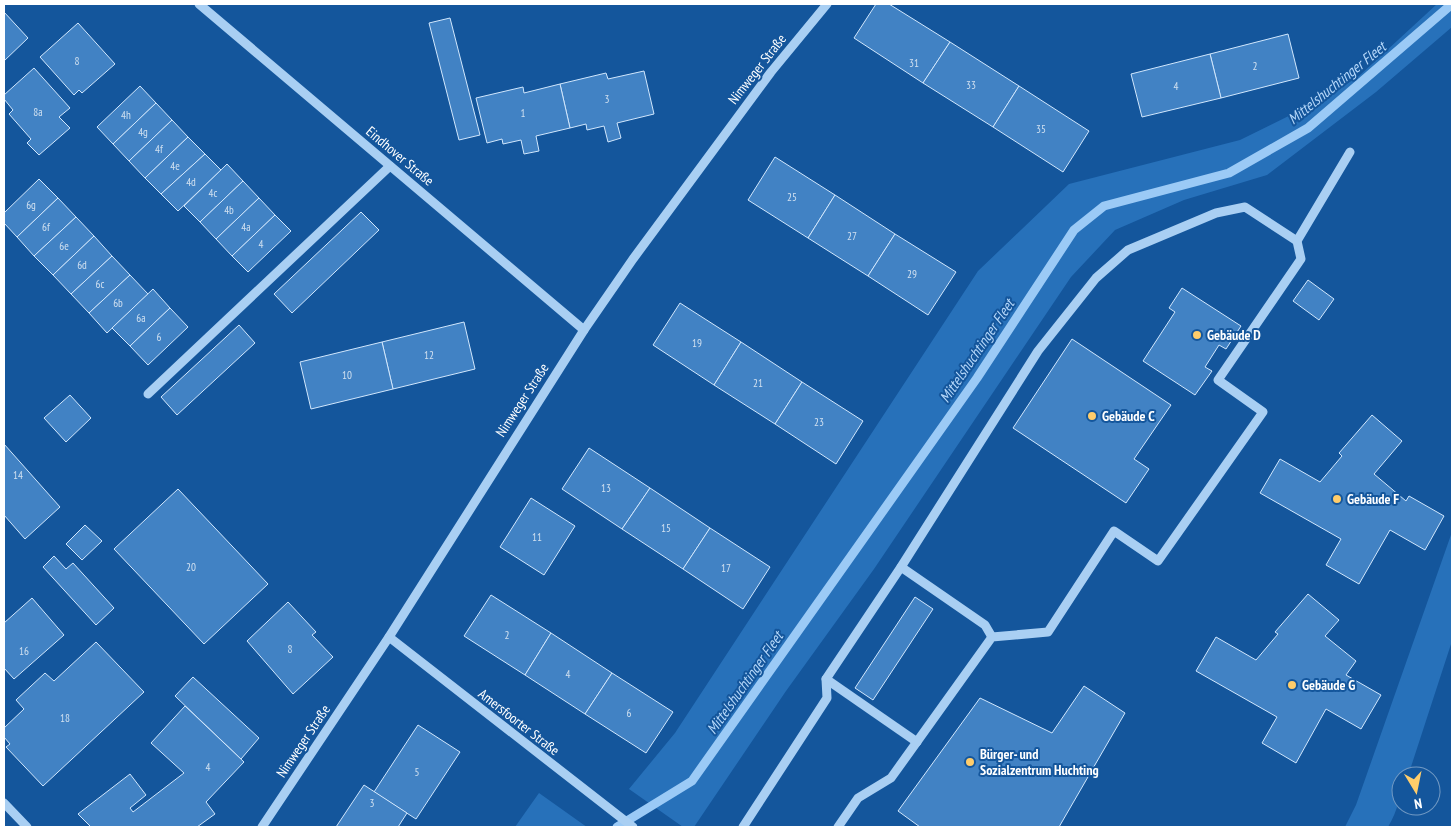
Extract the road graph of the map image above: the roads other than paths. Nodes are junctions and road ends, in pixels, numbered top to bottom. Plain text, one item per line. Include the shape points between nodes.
1 (199, 4) edge
2 (827, 4) edge
3 (1350, 152) dead end
4 (390, 166) junction
5 (1297, 241) junction
6 (584, 330) junction
7 (148, 394) dead end
8 (901, 567) junction
9 (389, 637) junction
10 (992, 637) junction
11 (826, 679) junction
12 (916, 742) junction
13 (4, 803) edge
14 (28, 827) edge
15 (262, 827) edge
16 (634, 827) edge
17 (744, 827) edge
18 (838, 827) edge

1 - 4 street, Eindhover Straße
2 - 6 street, Nimweger Straße via 771,72
3 - 5 street
4 - 6 street, Eindhover Straße
4 - 7 street
5 - 8 street via 1245,207 1216,214 1128,250 1096,278 1038,351
5 - 10 street via 1301,259 1218,380 1263,412 1158,561 1114,531 1048,632
6 - 9 street, Nimweger Straße
8 - 10 street via 986,625
8 - 11 street
9 - 15 street, Nimweger Straße
9 - 16 street, Amersfoorter Straße
10 - 12 street
11 - 12 street
11 - 17 street via 827,698
12 - 18 street via 891,778 858,798
13 - 14 street

